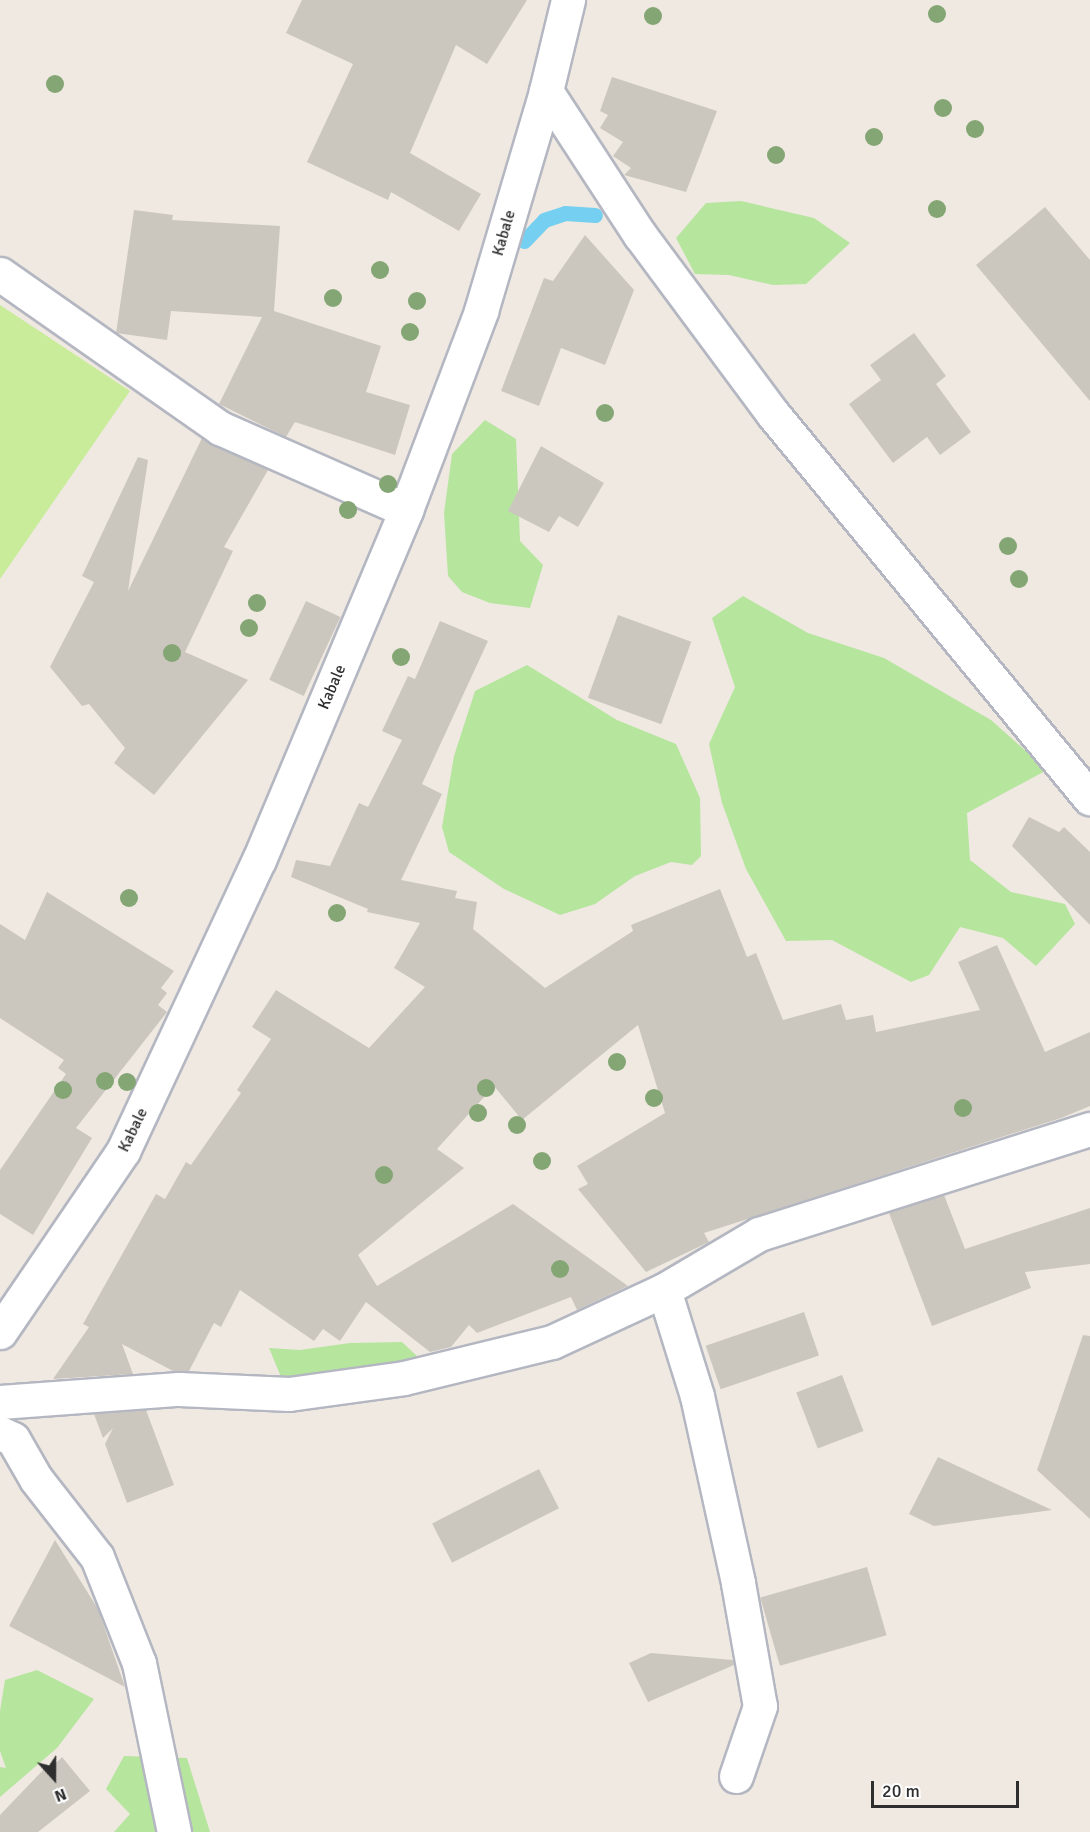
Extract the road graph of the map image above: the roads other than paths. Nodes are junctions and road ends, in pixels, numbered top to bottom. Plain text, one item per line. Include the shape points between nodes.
1 (568, 0) edge
2 (546, 91) junction
3 (0, 274) edge
4 (406, 510) junction
5 (1090, 798) edge
6 (1090, 1129) edge
7 (664, 1290) junction
8 (0, 1332) edge
9 (0, 1402) edge
10 (0, 1433) edge
11 (736, 1776) dead end
12 (174, 1832) edge

1 - 2 street, Kabale
2 - 4 street, Kabale via 481,311
2 - 5 street via 640,235 773,414
3 - 4 street via 220,428
4 - 8 street, Kabale via 260,860 123,1151
6 - 7 street via 759,1234
7 - 9 street via 552,1342 404,1378 289,1394 180,1389
7 - 11 street via 697,1396 760,1706
10 - 12 street via 13,1439 36,1479 97,1557 139,1663

